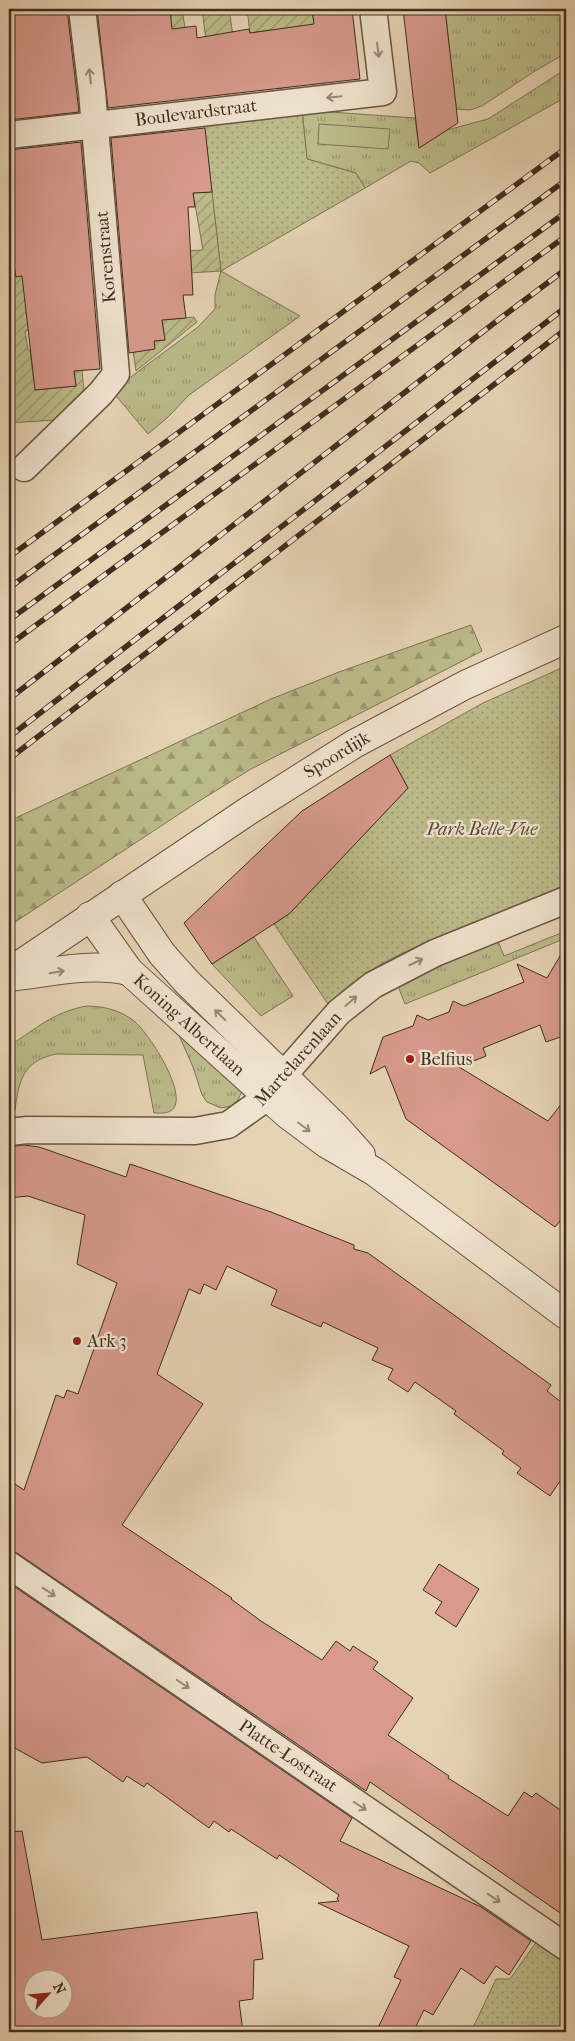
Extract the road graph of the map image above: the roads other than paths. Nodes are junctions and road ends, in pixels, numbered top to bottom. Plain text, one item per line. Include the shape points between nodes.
1 (82, 9) edge
2 (373, 9) edge
3 (94, 125) junction
4 (9, 135) edge
5 (24, 468) dead end
6 (566, 639) edge
7 (122, 895) junction
8 (566, 900) edge
9 (90, 916) junction
10 (130, 971) junction
11 (9, 972) edge
12 (9, 977) edge
13 (275, 1086) junction
14 (9, 1132) edge
15 (566, 1316) edge
16 (9, 1564) edge
17 (566, 1947) edge

3 -> 1 street, Korenstraat
2 -> 3 street, Boulevardstraat via 383,92
3 - 4 street, Boulevardstraat
3 - 5 street, Korenstraat via 116,374 101,393
6 - 7 street, Spoordijk via 464,685 354,744
7 - 9 street
13 -> 7 street, Koning Albertlaan via 162,954
13 -> 8 street, Martelarenlaan via 339,1012 373,985 435,953
9 - 10 street, Koning Albertlaan
9 - 11 street
12 -> 10 street via 95,967
10 - 13 street, Koning Albertlaan
13 - 14 street, Martelarenlaan via 241,1118 211,1130
13 - 15 street, Koning Albertlaan via 336,1127 375,1172
16 -> 17 street, Platte-Lostraat

